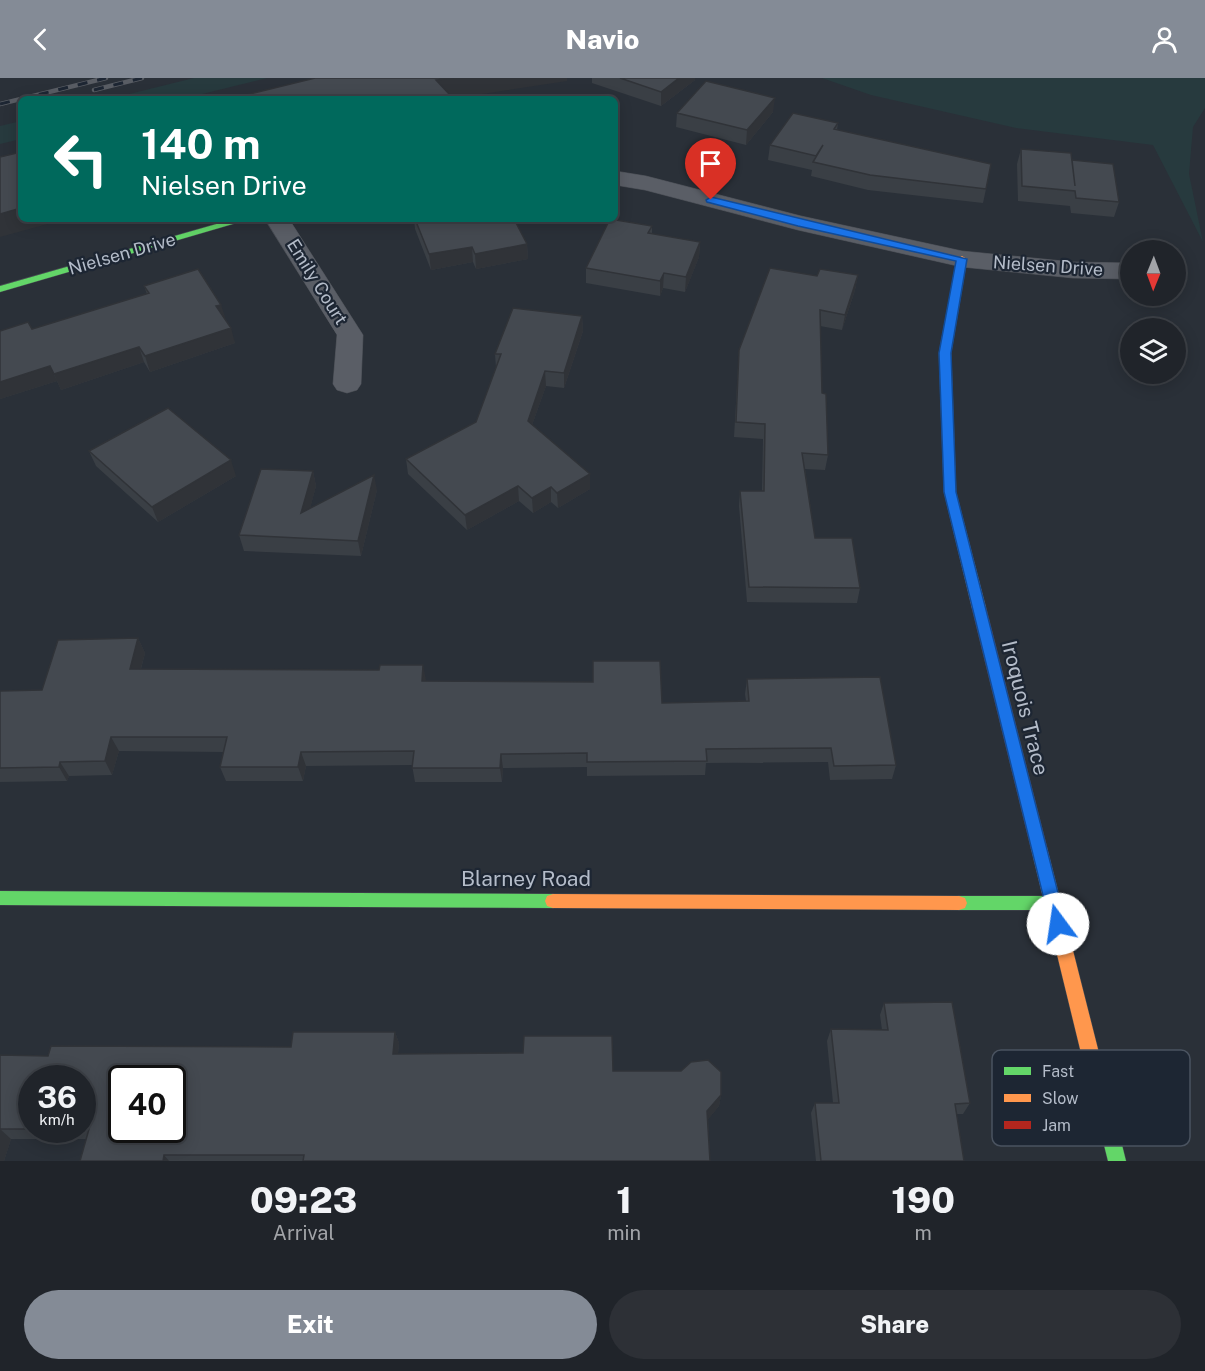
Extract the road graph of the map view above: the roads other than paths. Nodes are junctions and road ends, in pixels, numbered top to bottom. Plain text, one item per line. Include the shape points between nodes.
1 (618, 178) edge
2 (234, 222) edge
3 (279, 222) edge
4 (962, 259) junction
5 (1120, 271) edge
6 (0, 289) edge
7 (347, 384) dead end
8 (0, 898) edge
9 (1052, 903) junction
10 (1090, 1050) edge
11 (1114, 1146) edge
12 (1118, 1161) edge

1 - 4 street, Nielsen Drive
2 - 6 street, Nielsen Drive
3 - 7 street, Emily Court via 350,335
4 - 5 street, Nielsen Drive
4 - 9 street, Iroquois Trace via 945,353 950,492
8 - 9 street, Blarney Road
9 - 10 street, Iroquois Trace
11 - 12 street, Iroquois Trace

